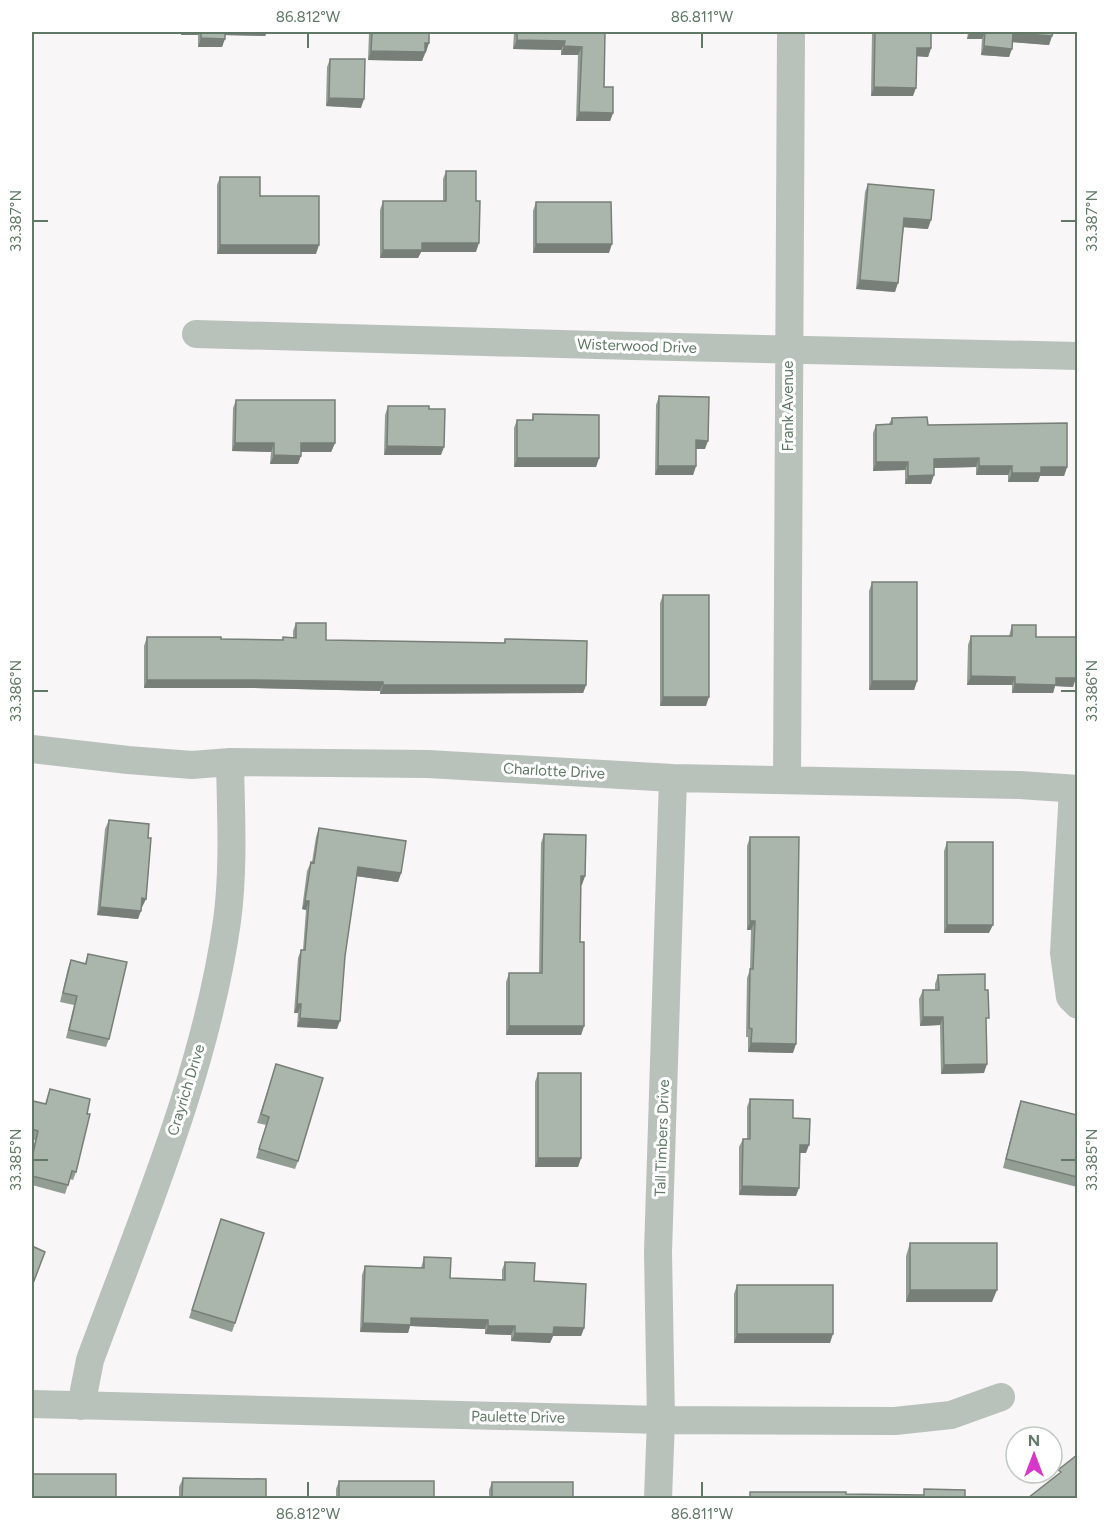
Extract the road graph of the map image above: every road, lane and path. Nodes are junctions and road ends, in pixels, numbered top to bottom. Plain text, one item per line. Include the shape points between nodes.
1 (791, 32) edge
2 (196, 334) dead end
3 (788, 350) junction
4 (1077, 356) edge
5 (32, 749) edge
6 (230, 762) junction
7 (673, 778) junction
8 (787, 780) junction
9 (1075, 789) edge
10 (1077, 1005) edge
11 (1001, 1398) dead end
12 (32, 1404) edge
13 (81, 1406) junction
14 (661, 1420) junction
15 (658, 1498) edge

1 - 3 street, Frank Avenue
2 - 3 street, Wisterwood Drive
3 - 4 street, Wisterwood Drive
3 - 8 street, Frank Avenue
5 - 6 street, Charlotte Drive via 192,765
6 - 7 street, Charlotte Drive via 428,764
6 - 13 street, Crayrich Drive via 232,854 227,921 211,1002 187,1094 90,1360
7 - 8 street, Charlotte Drive
7 - 14 street, Tall Timbers Drive via 658,1252
8 - 9 street, Charlotte Drive
9 - 10 street via 1064,953 1070,997
11 - 14 street, Paulette Drive via 951,1415 895,1421
12 - 13 street, Paulette Drive
13 - 14 street, Paulette Drive
14 - 15 street, Tall Timbers Drive

